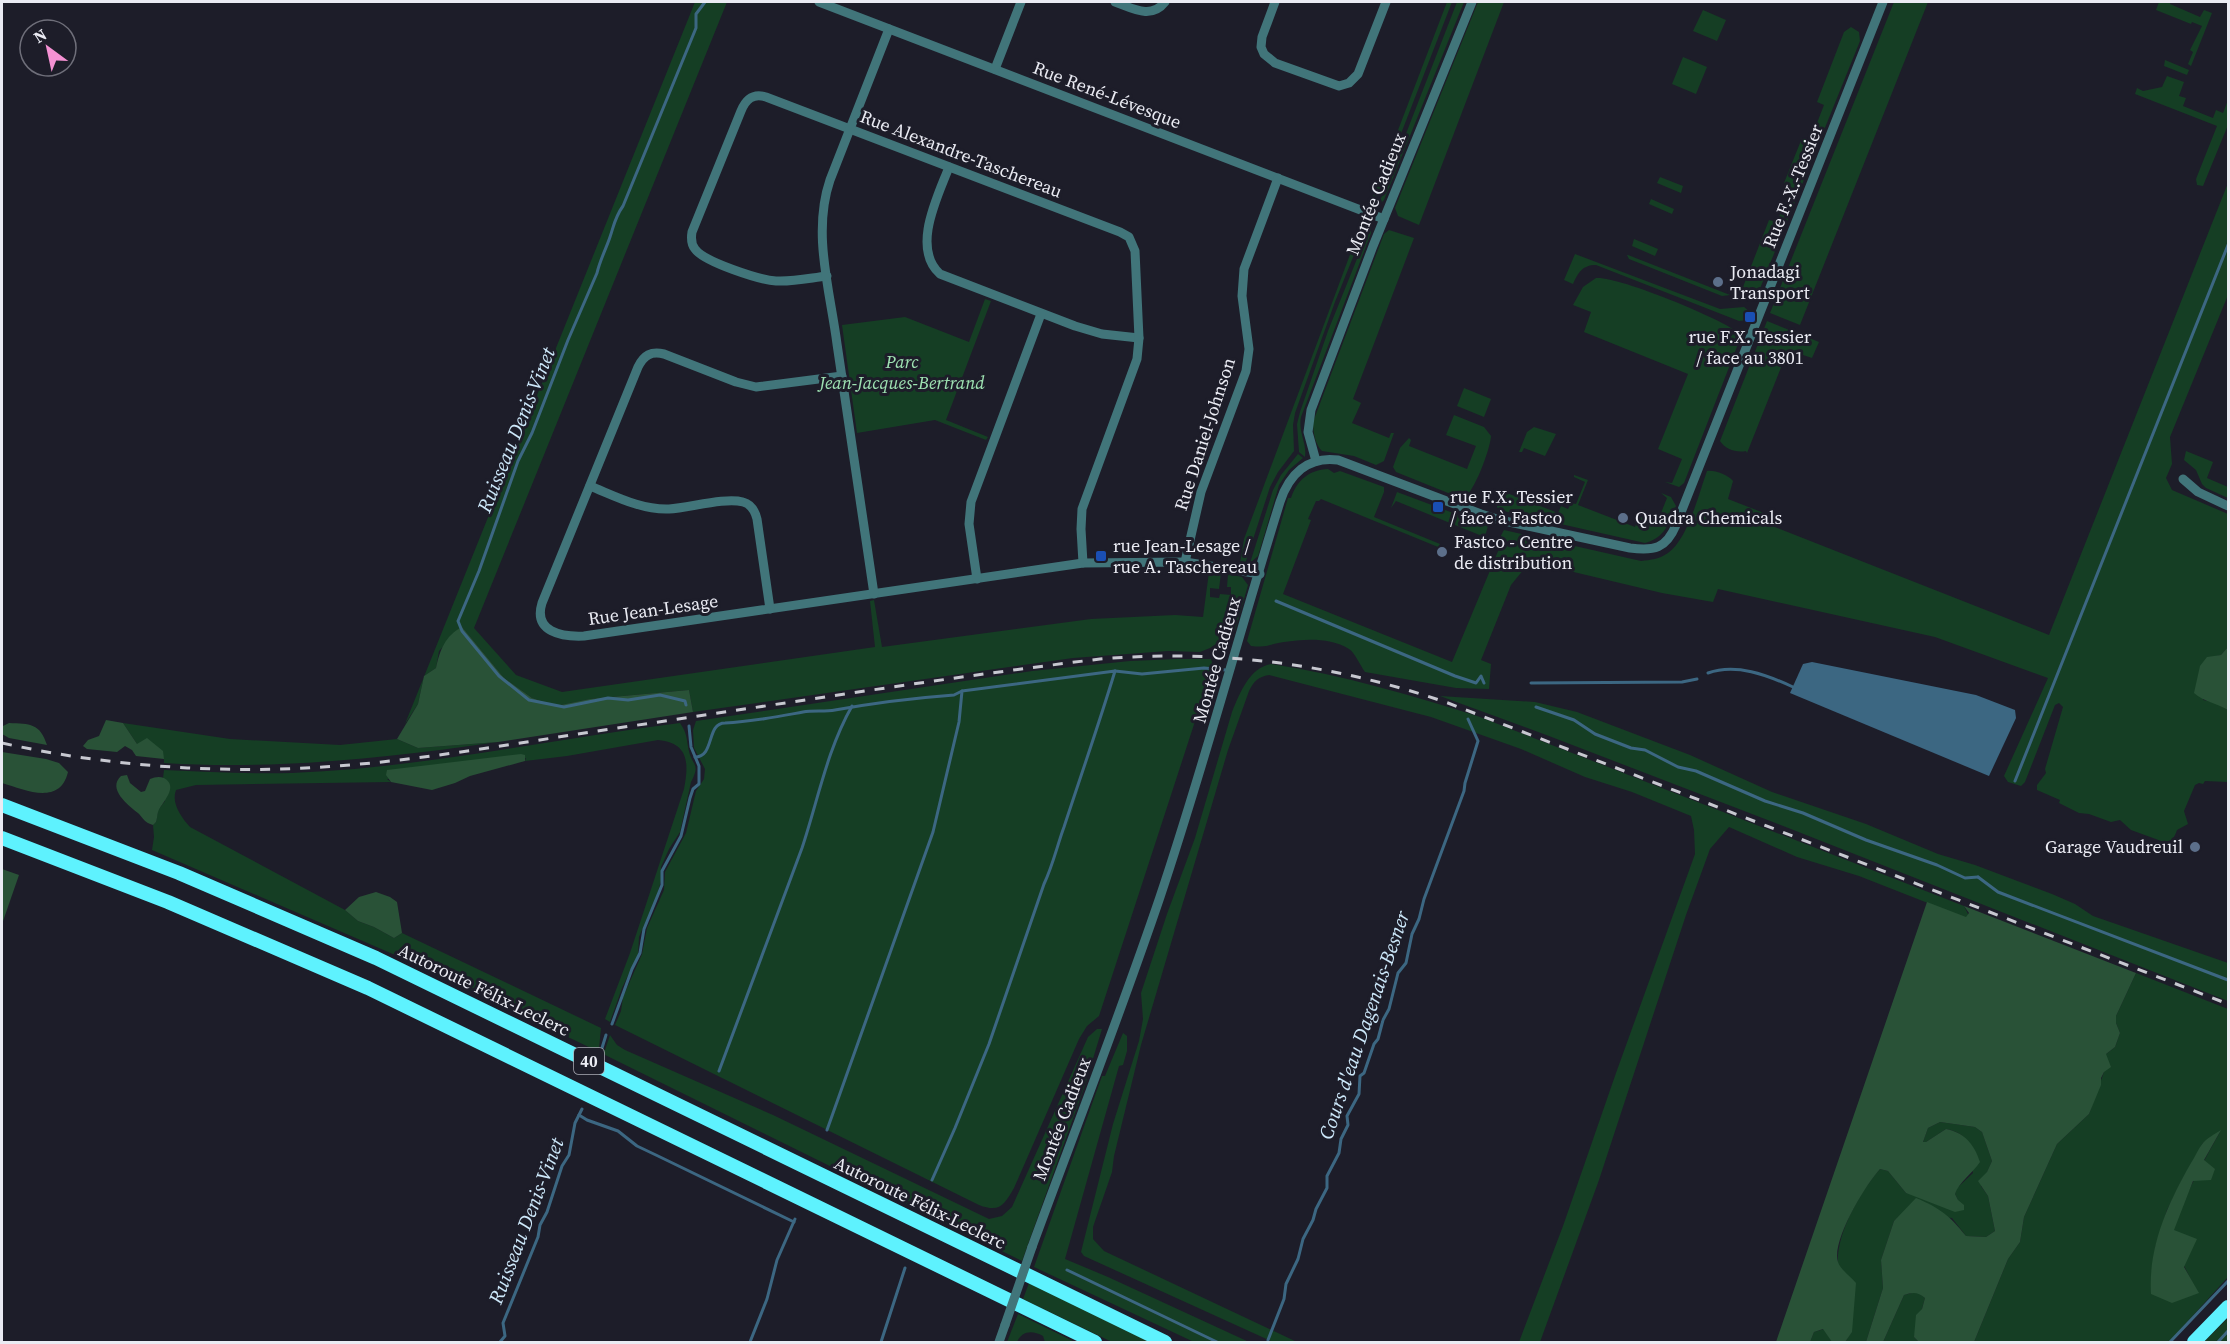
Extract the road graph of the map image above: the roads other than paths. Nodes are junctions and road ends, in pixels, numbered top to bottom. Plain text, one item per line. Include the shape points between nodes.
1 (819, 2) edge
2 (1021, 2) edge
3 (1116, 2) edge
4 (1165, 2) edge
5 (1275, 2) edge
6 (1386, 2) edge
7 (1472, 2) edge
8 (1883, 2) edge
9 (889, 29) junction
10 (995, 69) junction
11 (850, 129) junction
12 (950, 166) junction
13 (1278, 178) junction
14 (1384, 219) junction
15 (827, 276) junction
16 (1041, 314) junction
17 (1139, 338) junction
18 (842, 376) junction
19 (1316, 461) junction
20 (2183, 479) dead end
21 (590, 486) junction
22 (2229, 506) edge
23 (1185, 562) junction
24 (1083, 563) junction
25 (1260, 574) junction
26 (977, 579) junction
27 (874, 594) junction
28 (770, 609) junction
29 (2, 805) edge
30 (2, 838) edge
31 (2229, 1308) edge
32 (999, 1342) edge
33 (1095, 1342) edge
34 (1165, 1342) edge
35 (2194, 1342) edge

1 - 9 street, Rue René-Lévesque
2 - 10 street
3 - 4 street via 1147,12
5 - 6 street via 1262,37 1264,54 1275,63 1339,86 1349,84 1358,75
7 - 14 street, Montée Cadieux
8 - 19 street, Rue F.-X.-Tessier via 1676,525 1663,544 1646,550 1630,549 1500,520 1343,461
9 - 10 street, Rue René-Lévesque
9 - 11 street
10 - 13 street, Rue René-Lévesque
11 - 12 street, Rue Alexandre-Taschereau
11 - 15 street via 824,200 821,232
11 - 15 street, Rue Alexandre-Taschereau via 766,97 748,99 691,238 701,255 760,279 784,281
12 - 16 street via 928,226 934,267 950,279
12 - 17 street, Rue Alexandre-Taschereau via 1129,237 1135,251
13 - 14 street, Rue René-Lévesque
13 - 23 street, Rue Daniel-Johnson via 1244,269 1242,296 1249,349 1246,371 1201,492
14 - 19 street, Montée Cadieux via 1311,410 1308,432
15 - 18 street
16 - 17 street via 1101,334
16 - 26 street via 971,502 969,524
17 - 24 street, Rue Alexandre-Taschereau via 1136,365 1082,509
18 - 21 street, Rue Jean-Lesage via 756,387 664,354 648,354 638,367
18 - 27 street
19 - 25 street, Montée Cadieux via 1298,470 1286,486
20 - 22 street via 2198,492
21 - 28 street via 632,503 660,509 734,501 748,504 758,519
21 - 28 street, Rue Jean-Lesage via 540,608 541,620 548,629 584,636
23 - 24 street, Rue Jean-Lesage
23 - 25 street, Rue Jean-Lesage
24 - 26 street, Rue Jean-Lesage
25 - 32 street, Montée Cadieux, bridge via 1160,898
26 - 27 street, Rue Jean-Lesage
27 - 28 street, Rue Jean-Lesage
29 - 34 highway, Autoroute Félix-Leclerc / 40 via 179,873 366,953
30 - 33 highway, 40 via 168,902 368,988
31 - 35 highway

